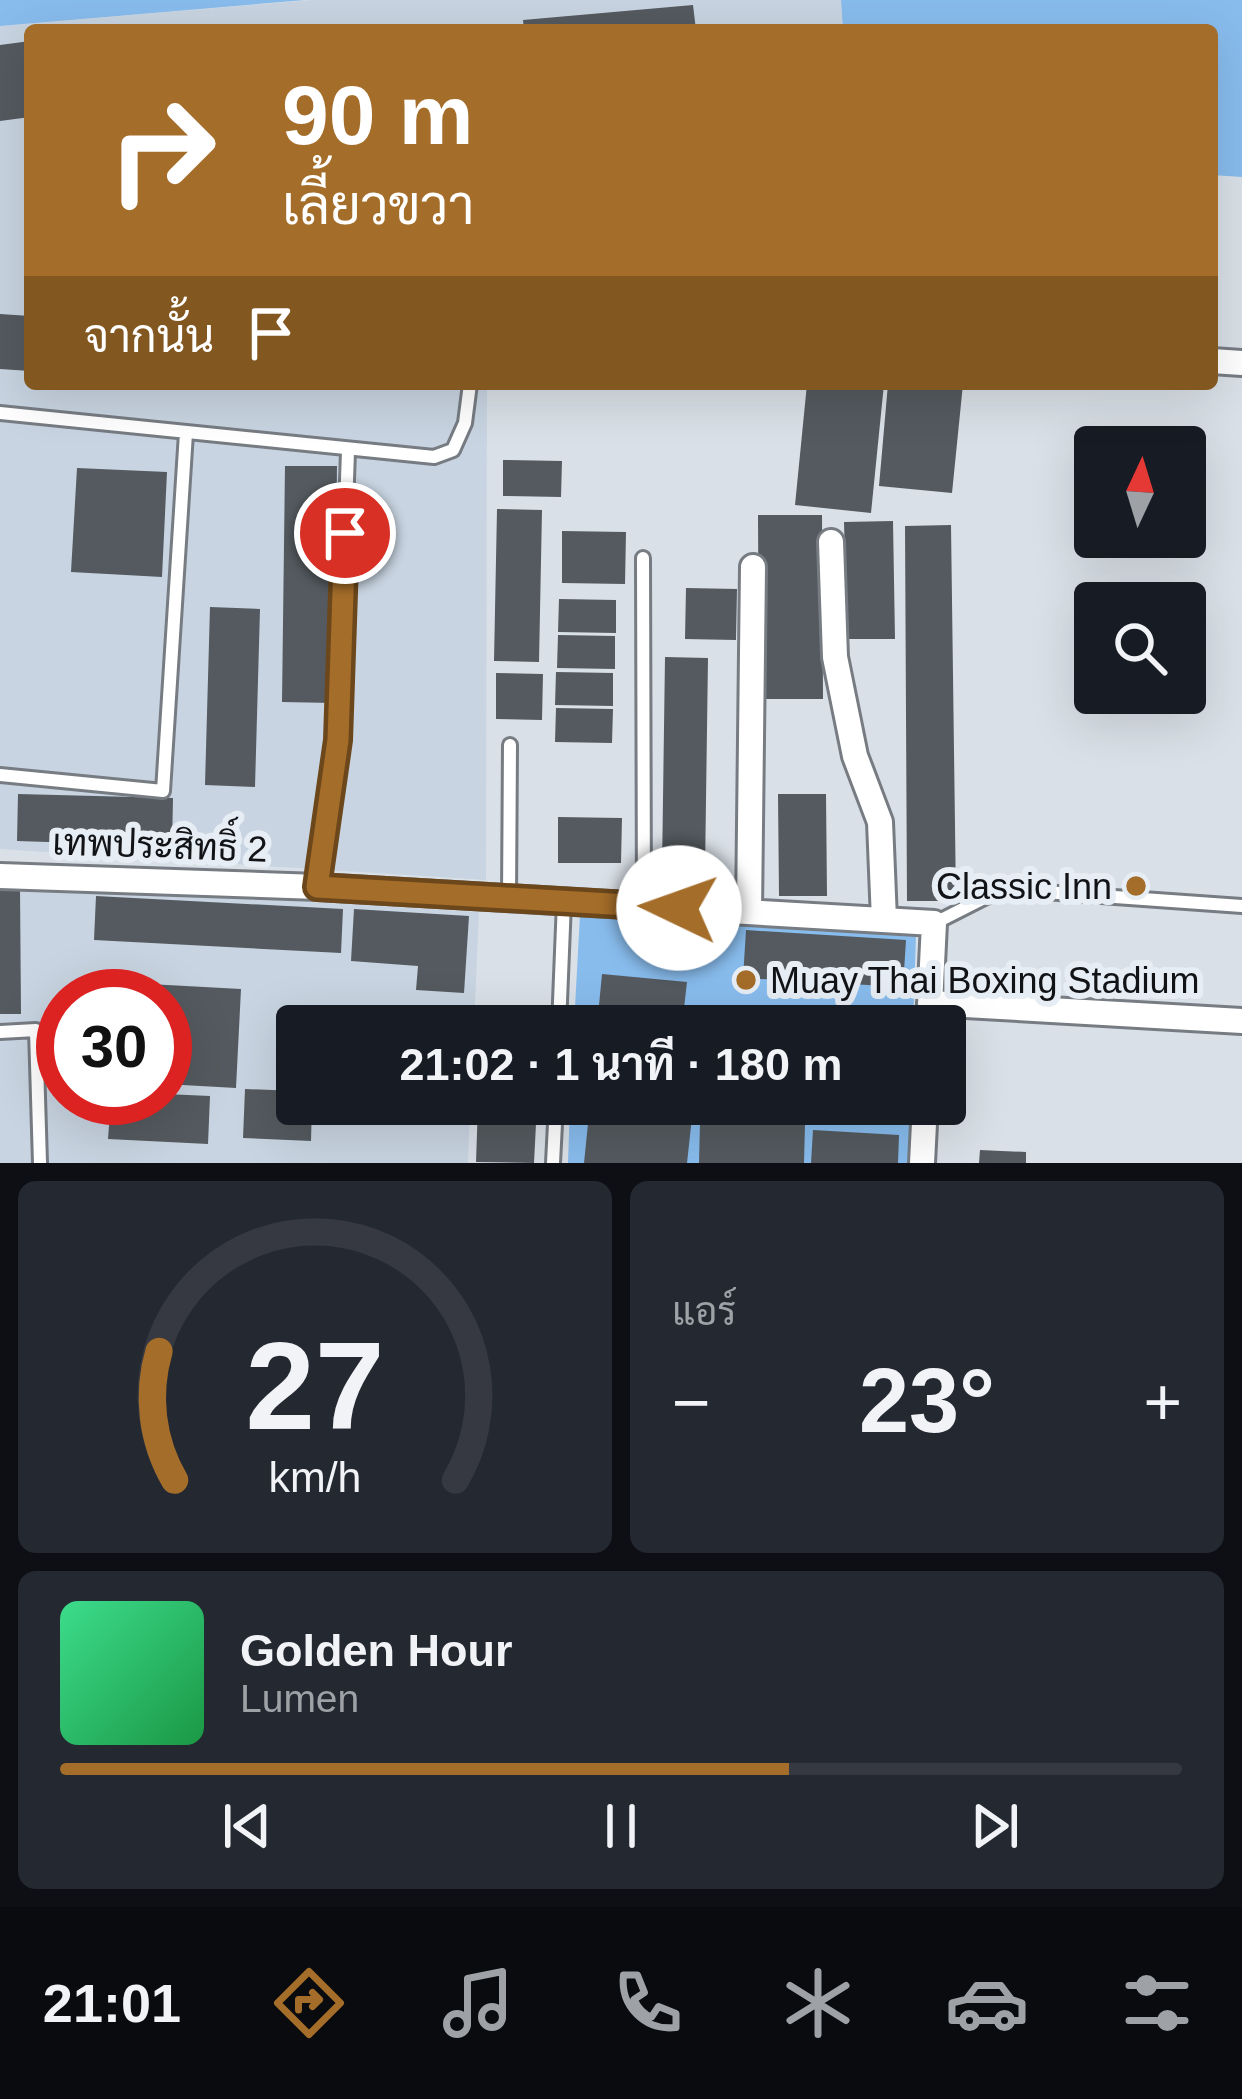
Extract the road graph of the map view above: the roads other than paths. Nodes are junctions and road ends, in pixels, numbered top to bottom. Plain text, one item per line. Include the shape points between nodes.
1 (469, 390) edge
2 (0, 413) edge
3 (186, 433) junction
4 (348, 451) junction
5 (831, 542) dead end
6 (643, 558) dead end
7 (753, 567) dead end
8 (510, 746) dead end
9 (0, 776) edge
10 (0, 876) edge
11 (317, 887) junction
12 (508, 899) junction
13 (564, 902) junction
14 (1242, 905) edge
15 (644, 906) junction
16 (748, 911) junction
17 (884, 920) junction
18 (934, 923) junction
19 (560, 1005) edge
20 (930, 1005) edge
21 (966, 1015) edge
22 (1242, 1021) edge
23 (0, 1032) edge
24 (555, 1125) edge
25 (924, 1125) edge
26 (40, 1163) edge
27 (553, 1163) edge
28 (922, 1163) edge

1 - 4 lane via 464,423 446,455
2 - 3 lane
3 - 4 lane
3 - 9 lane via 164,791
4 - 11 lane via 338,740
5 - 17 street via 835,657 855,756 880,822
6 - 15 lane
7 - 16 street
8 - 12 lane
10 - 11 street, เทพประสิทธิ์ 2
11 - 12 street, เทพประสิทธิ์ 2
12 - 13 street, เทพประสิทธิ์ 2
13 - 15 street, เทพประสิทธิ์ 2
13 - 19 lane
14 - 18 lane via 1002,889
15 - 16 street, เทพประสิทธิ์ 2
16 - 17 street, เทพประสิทธิ์ 2
17 - 18 street, เทพประสิทธิ์ 2
18 - 20 street
21 - 22 street
23 - 26 lane via 36,1030
24 - 27 lane
25 - 28 street

